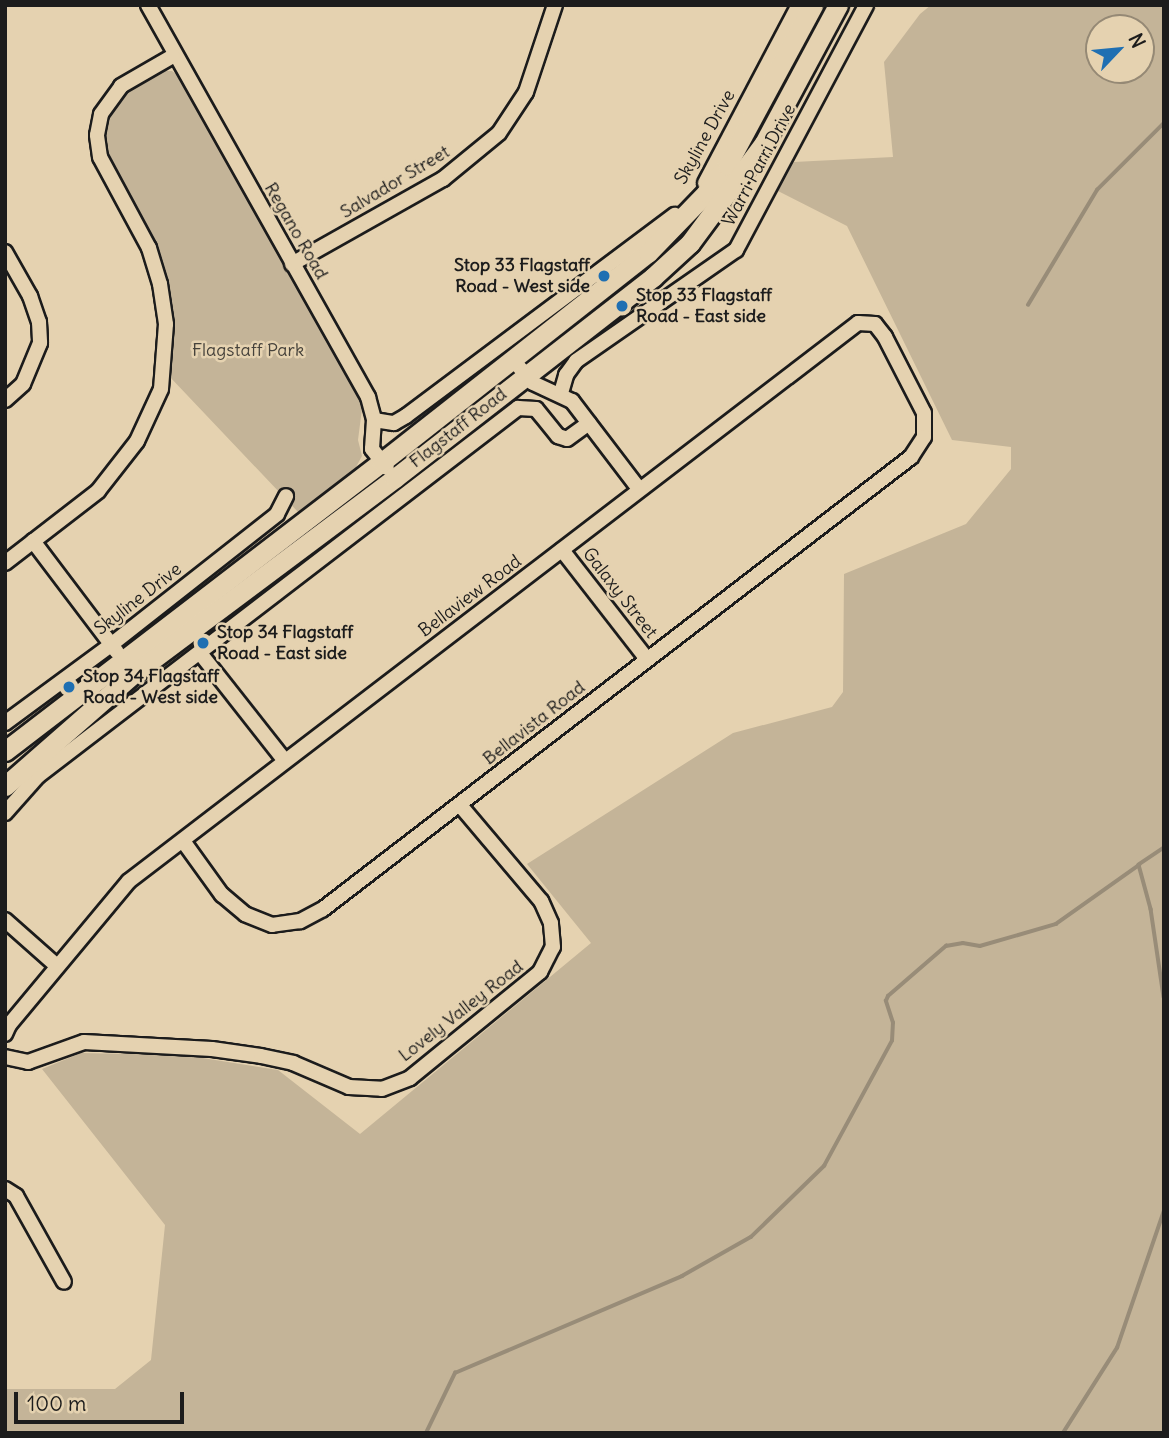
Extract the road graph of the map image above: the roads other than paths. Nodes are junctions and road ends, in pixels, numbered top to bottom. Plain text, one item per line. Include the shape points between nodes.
1 (148, 5) edge
2 (555, 5) edge
3 (799, 5) edge
4 (813, 5) edge
5 (838, 5) edge
6 (866, 5) edge
7 (173, 55) junction
8 (5, 252) edge
9 (292, 264) junction
10 (513, 360) junction
11 (526, 376) junction
12 (561, 393) junction
13 (5, 400) edge
14 (374, 420) junction
15 (589, 423) junction
16 (911, 457) joint
17 (388, 470) junction
18 (639, 489) junction
19 (286, 496) dead end
20 (33, 541) junction
21 (562, 550) junction
22 (5, 563) edge
23 (200, 653) junction
24 (122, 659) junction
25 (647, 659) junction
26 (5, 723) edge
27 (5, 751) edge
28 (285, 761) junction
29 (5, 786) edge
30 (460, 805) junction
31 (5, 813) edge
32 (183, 841) junction
33 (5, 920) edge
34 (57, 966) junction
35 (5, 1034) edge
36 (5, 1057) edge
37 (5, 1189) edge
38 (64, 1282) dead end

1 - 7 street, Regano Road
2 - 9 street, Salvador Street via 526,92 499,134 443,179
3 - 14 street, Skyline Drive via 710,175 689,205 406,416 394,423
4 - 10 main road, Flagstaff Road via 727,165 706,193 648,253
5 - 11 main road, Flagstaff Road via 765,143 690,243
6 - 12 street, Warri Parri Drive via 736,250 576,361
7 - 9 street, Regano Road
7 - 20 street via 121,86 101,114 97,135 100,157 149,248 160,284 166,324 160,389 137,441 105,483
8 - 13 street via 30,296 40,343 23,384
9 - 14 street, Regano Road via 368,397
10 - 11 street
10 - 17 main road, Flagstaff Road
11 - 12 street
11 - 17 main road, Flagstaff Road
12 - 15 street
14 - 17 street, Regano Road via 372,449
15 - 18 street
15 - 23 street, Flagstaff Road via 567,439 558,436 536,409 518,408
16 - 18 street, Bellaview Road via 924,437 924,413 885,337 874,324 858,323
16 - 25 street, Bellavista Road
17 - 24 main road, Flagstaff Road
18 - 21 street, Bellaview Road
19 - 24 street, Skyline Drive via 277,514
20 - 22 street
20 - 24 street
21 - 25 street, Galaxy Street
21 - 28 street, Bellaview Road
23 - 28 street
23 - 31 street, Flagstaff Road via 38,776
24 - 26 street, Skyline Drive
24 - 27 main road, Flagstaff Road
24 - 29 main road, Flagstaff Road
25 - 30 street, Bellavista Road
28 - 32 street, Bellaview Road
30 - 32 street, Bellavista Road via 323,909 291,923 272,925 245,915 222,895
30 - 36 street, Lovely Valley Road via 541,901 551,923 553,947 540,972 410,1078 382,1089 349,1087 293,1063 261,1056 84,1042 28,1062
32 - 34 street, Bellaview Road via 129,881
33 - 34 street
34 - 35 street, Bellaview Road
37 - 38 street via 16,1196

